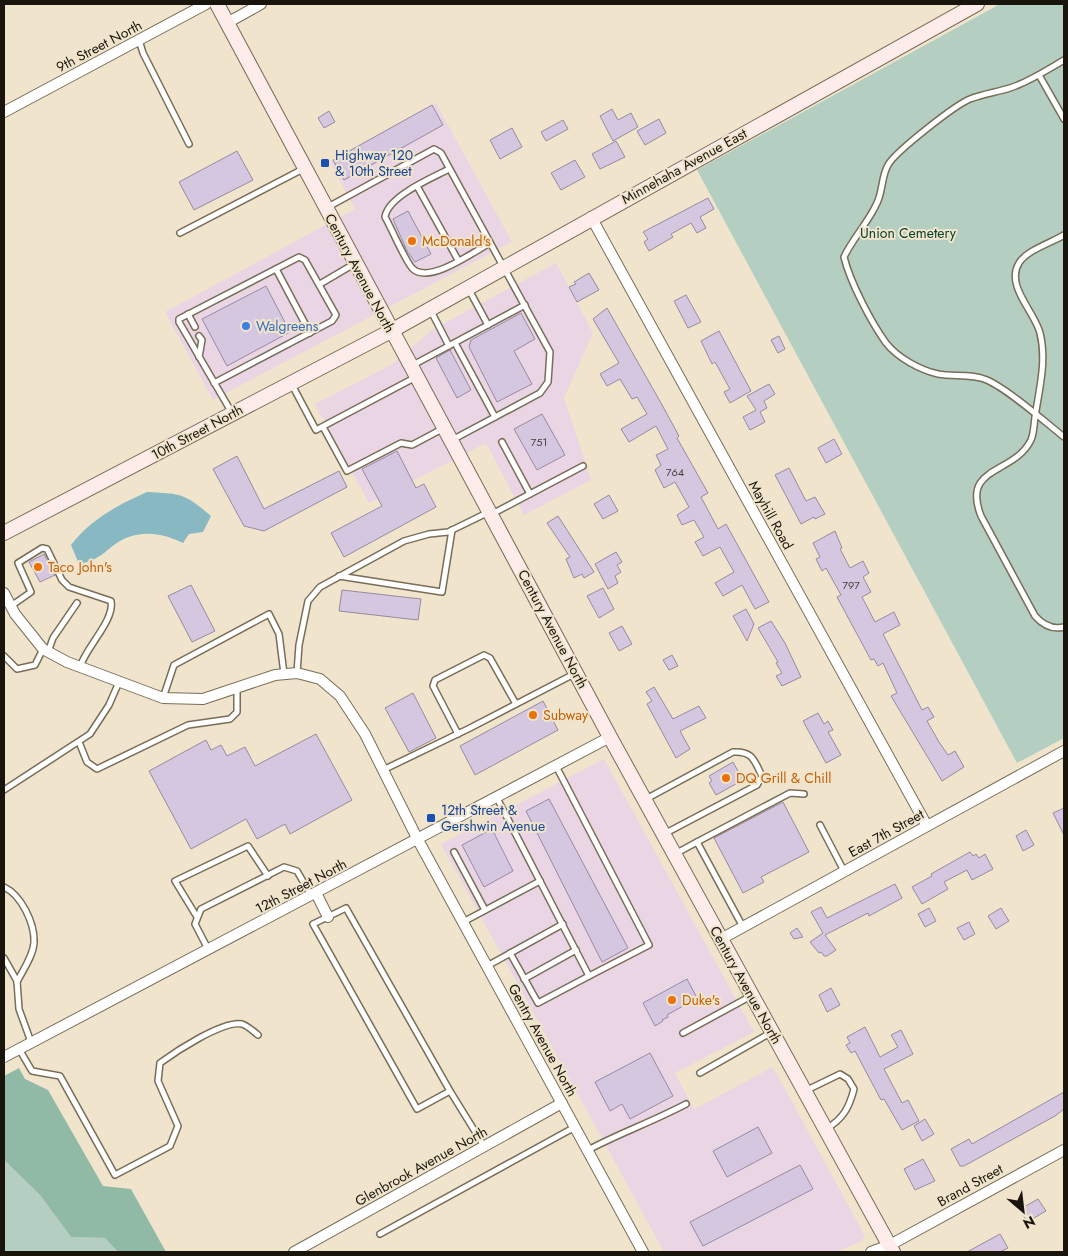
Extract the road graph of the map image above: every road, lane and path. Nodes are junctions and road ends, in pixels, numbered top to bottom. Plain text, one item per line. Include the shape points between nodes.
1 (206, 4) edge
2 (217, 4) edge
3 (261, 4) edge
4 (977, 4) edge
5 (227, 22) junction
6 (139, 40) junction
7 (1064, 60) edge
8 (1039, 75) junction
9 (4, 112) edge
10 (1064, 119) edge
11 (189, 144) dead end
12 (304, 169) junction
13 (449, 169) junction
14 (417, 186) junction
15 (325, 209) junction
16 (592, 217) junction
17 (180, 233) dead end
18 (1064, 235) edge
19 (490, 243) junction
20 (458, 260) junction
21 (355, 264) junction
22 (504, 267) junction
23 (276, 269) junction
24 (320, 284) junction
25 (467, 288) junction
26 (525, 305) junction
27 (430, 309) junction
28 (188, 314) junction
29 (488, 325) junction
30 (195, 327) dead end
31 (391, 330) junction
32 (310, 332) junction
33 (199, 336) dead end
34 (452, 344) junction
35 (199, 357) junction
36 (414, 372) junction
37 (214, 383) junction
38 (291, 383) junction
39 (232, 413) junction
40 (1035, 414) junction
41 (495, 417) junction
42 (323, 427) junction
43 (444, 428) junction
44 (1064, 437) edge
45 (451, 441) junction
46 (502, 442) dead end
47 (583, 466) dead end
48 (530, 494) junction
49 (491, 513) junction
50 (452, 530) junction
51 (4, 533) edge
52 (339, 576) junction
53 (4, 593) edge
54 (77, 603) dead end
55 (11, 606) junction
56 (1064, 627) edge
57 (46, 650) junction
58 (4, 656) edge
59 (80, 667) junction
60 (576, 672) junction
61 (297, 673) junction
62 (284, 674) junction
63 (119, 682) junction
64 (237, 688) junction
65 (163, 698) junction
66 (516, 704) junction
67 (458, 734) junction
68 (610, 737) junction
69 (79, 742) junction
70 (1064, 751) edge
71 (556, 766) junction
72 (383, 770) junction
73 (4, 790) edge
74 (804, 794) dead end
75 (497, 798) junction
76 (645, 800) junction
77 (820, 825) dead end
78 (927, 826) junction
79 (664, 834) junction
80 (418, 840) junction
81 (697, 842) junction
82 (454, 852) dead end
83 (674, 854) junction
84 (844, 872) junction
85 (268, 876) junction
86 (540, 881) junction
87 (4, 887) edge
88 (313, 895) junction
89 (485, 910) junction
90 (197, 917) junction
91 (328, 917) junction
92 (463, 922) junction
93 (563, 924) junction
94 (743, 927) junction
95 (721, 939) junction
96 (208, 950) junction
97 (576, 950) junction
98 (510, 953) junction
99 (4, 958) edge
100 (487, 966) junction
101 (589, 976) junction
102 (524, 979) junction
103 (17, 982) junction
104 (752, 995) junction
105 (772, 1032) junction
106 (683, 1033) dead end
107 (258, 1035) dead end
108 (31, 1042) junction
109 (19, 1049) junction
110 (4, 1056) edge
111 (700, 1073) dead end
112 (450, 1091) junction
113 (805, 1091) junction
114 (562, 1103) junction
115 (686, 1104) dead end
116 (575, 1127) junction
117 (826, 1129) junction
118 (484, 1146) junction
119 (588, 1150) junction
120 (1064, 1150) edge
121 (380, 1234) dead end
122 (891, 1249) edge
123 (294, 1252) edge
124 (644, 1252) edge
125 (871, 1252) edge

1 - 6 street, 9th Street North
2 - 5 main road, Century Avenue North
3 - 5 street
4 - 16 main road, Minnehaha Avenue East
5 - 12 main road, Century Avenue North
6 - 9 street, 9th Street North
6 - 11 lane
7 - 8 lane
8 - 10 lane
8 - 40 lane via 1012,87 969,99 950,109 931,128 894,155 886,167 876,206 844,257 856,289 887,343 901,357 939,374 987,380
12 - 15 main road, Century Avenue North
12 - 17 lane
13 - 14 lane
13 - 15 lane via 441,154 434,149
13 - 19 lane
14 - 20 lane
14 - 20 lane via 403,194 386,211 385,217 412,268 423,273 437,272
15 - 21 main road, Century Avenue North
16 - 22 main road, Minnehaha Avenue East
16 - 78 street, Mayhill Road
18 - 40 lane via 1029,254 1019,262 1015,274 1016,284 1040,334 1043,357
19 - 20 lane
19 - 22 lane
21 - 24 lane
21 - 31 main road, Century Avenue North
22 - 25 main road, Minnehaha Avenue East
22 - 26 lane
23 - 24 lane via 300,257
23 - 28 lane
23 - 32 lane
24 - 32 lane via 336,315 332,321
25 - 27 main road, Minnehaha Avenue East
25 - 29 lane
26 - 29 lane
26 - 41 lane via 550,352 548,382 540,393
27 - 31 main road, Minnehaha Avenue East
27 - 34 lane
28 - 30 lane
28 - 35 lane via 179,322
29 - 34 lane
31 - 36 main road, Century Avenue North
31 - 38 main road, 10th Street North
32 - 37 lane
33 - 35 lane via 202,340
34 - 36 lane
34 - 41 lane
35 - 37 lane
36 - 42 lane
36 - 43 main road, Century Avenue North
37 - 39 lane
38 - 39 main road, 10th Street North
38 - 42 lane via 316,430
39 - 51 main road, 10th Street North
40 - 44 lane
40 - 56 lane via 1031,439 1018,456 983,478 977,487 975,501 1035,616 1051,627
41 - 45 lane
42 - 43 lane via 347,471 400,443 412,445
43 - 45 main road, Century Avenue North
45 - 49 main road, Century Avenue North
46 - 48 lane
47 - 48 lane
48 - 49 lane
49 - 50 lane
49 - 60 main road, Century Avenue North
50 - 52 lane via 404,541
50 - 52 lane via 442,592
52 - 61 lane via 320,587 308,601
53 - 55 street
54 - 57 lane
55 - 57 street
55 - 59 lane via 31,592 18,563 42,548 47,549 62,580 69,587 112,601 111,613
57 - 58 lane via 35,665 16,669
57 - 59 street
59 - 63 street
60 - 66 lane
60 - 68 main road, Century Avenue North
61 - 62 street
61 - 72 street, Gentry Avenue North via 320,679 340,696 365,734
62 - 64 street
62 - 65 lane via 278,634 269,614 174,665
63 - 65 street
63 - 69 lane via 100,722
64 - 65 street via 203,699
64 - 69 lane via 237,712 230,719 188,725 97,769 87,762
66 - 67 lane
66 - 67 lane via 490,658 484,655 435,680 433,686
67 - 72 lane
68 - 71 street, 12th Street North
68 - 76 main road, Century Avenue North
69 - 73 lane
70 - 78 street, East 7th Street
71 - 75 street, 12th Street North
71 - 101 lane via 649,945
72 - 80 street, Gentry Avenue North
74 - 81 lane via 790,793
75 - 80 street, 12th Street North
75 - 86 lane
76 - 79 main road, Century Avenue North
76 - 79 lane via 733,752 751,755 762,776 757,785
77 - 84 lane
78 - 84 street, East 7th Street
79 - 83 main road, Century Avenue North
80 - 88 street, 12th Street North
80 - 92 street, Gentry Avenue North
81 - 83 lane
81 - 94 lane
82 - 89 lane
83 - 95 main road, Century Avenue North
84 - 94 street, East 7th Street
85 - 88 lane via 291,868 297,871
85 - 90 lane via 202,909
85 - 90 lane via 248,846 175,881
86 - 89 lane
86 - 93 lane
87 - 103 lane via 11,890 22,905 30,922 34,943
88 - 91 street
88 - 96 street, 12th Street North
89 - 92 lane
90 - 96 lane via 195,924
91 - 112 lane via 346,908
91 - 112 lane via 313,924 417,1109
92 - 100 street, Gentry Avenue North
93 - 97 lane
93 - 98 lane
94 - 95 street, East 7th Street
95 - 104 main road, Century Avenue North
96 - 108 street, 12th Street North
97 - 101 lane
97 - 102 lane
98 - 100 lane
98 - 102 lane
99 - 103 lane
100 - 114 street, Gentry Avenue North
101 - 102 lane via 538,1003
103 - 108 lane via 19,1009
104 - 105 main road, Century Avenue North
104 - 106 lane
105 - 111 lane
105 - 113 main road, Century Avenue North
107 - 109 lane via 247,1026 232,1025 194,1041 160,1063 158,1081 178,1132 170,1146 115,1175 60,1076 32,1071
108 - 109 street, 12th Street North
109 - 110 street, 12th Street North
112 - 118 lane
113 - 117 main road, Century Avenue North
113 - 117 lane via 840,1074 848,1079 854,1090 846,1114
114 - 116 street, Gentry Avenue North
114 - 118 street, Glenbrook Avenue North
115 - 119 lane
116 - 119 street, Gentry Avenue North
116 - 121 lane
117 - 122 main road, Century Avenue North
118 - 123 street, Glenbrook Avenue North
119 - 124 street, Gentry Avenue North
120 - 122 street, Brand Street
122 - 125 street, Brand Street

